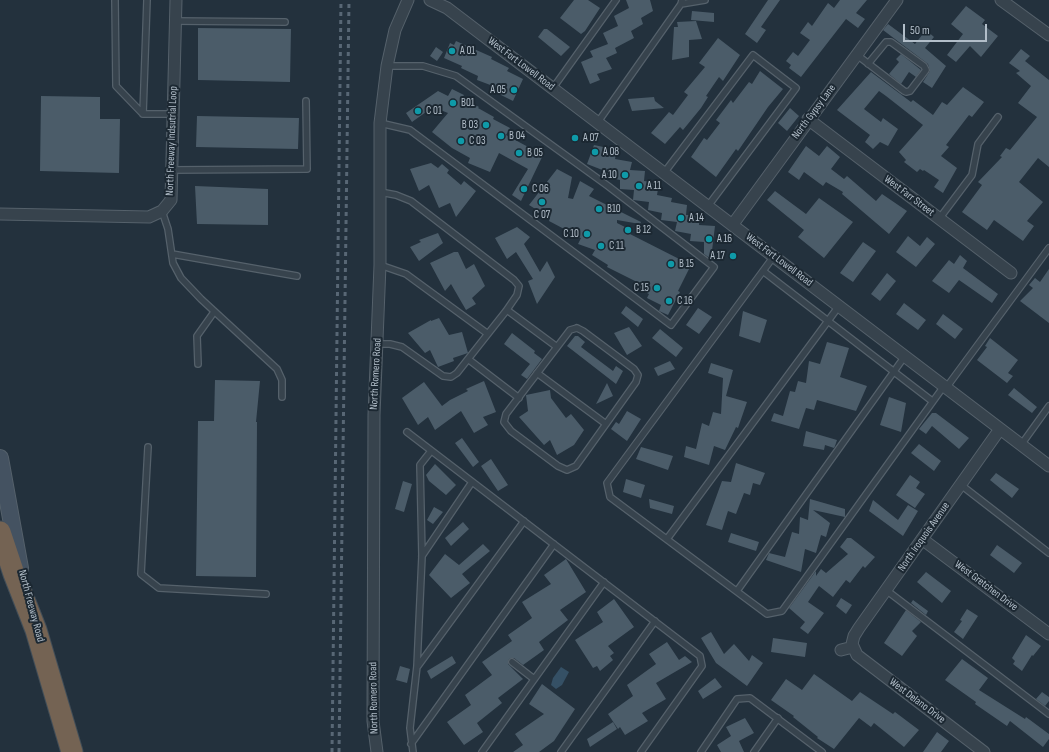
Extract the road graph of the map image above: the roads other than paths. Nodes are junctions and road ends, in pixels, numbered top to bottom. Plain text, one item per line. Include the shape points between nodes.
1 (115, 0) edge
2 (147, 0) edge
3 (176, 0) edge
4 (408, 0) edge
5 (430, 0) edge
6 (616, 0) edge
7 (705, 0) edge
8 (897, 0) edge
9 (1001, 0) edge
10 (681, 2) edge
11 (175, 21) junction
12 (285, 22) dead end
13 (1049, 35) edge
14 (857, 55) junction
15 (868, 64) junction
16 (388, 66) junction
17 (553, 88) junction
18 (306, 101) dead end
19 (143, 114) junction
20 (173, 114) junction
21 (998, 117) dead end
22 (808, 119) junction
23 (598, 122) junction
24 (380, 123) junction
25 (172, 170) junction
26 (664, 172) junction
27 (380, 192) junction
28 (708, 206) junction
29 (162, 211) junction
30 (0, 214) edge
31 (939, 219) junction
32 (733, 224) junction
33 (1049, 248) edge
34 (172, 254) junction
35 (774, 256) junction
36 (380, 265) junction
37 (763, 270) junction
38 (1011, 273) dead end
39 (296, 276) dead end
40 (839, 306) junction
41 (507, 310) junction
42 (214, 312) junction
43 (828, 321) junction
44 (488, 334) junction
45 (378, 344) junction
46 (557, 347) junction
47 (905, 356) junction
48 (468, 359) junction
49 (198, 364) dead end
50 (894, 372) junction
51 (537, 373) junction
52 (945, 387) junction
53 (282, 397) dead end
54 (519, 398) junction
55 (932, 401) junction
56 (1049, 406) edge
57 (606, 424) junction
58 (1000, 429) junction
59 (407, 432) dead end
60 (1021, 445) junction
61 (148, 447) dead end
62 (431, 450) junction
63 (0, 458) edge
64 (1049, 466) edge
65 (472, 482) junction
66 (961, 485) junction
67 (524, 521) junction
68 (0, 532) edge
69 (667, 539) junction
70 (922, 539) junction
71 (554, 544) junction
72 (1049, 553) edge
73 (422, 556) junction
74 (604, 582) junction
75 (886, 590) junction
76 (737, 591) junction
77 (266, 594) dead end
78 (655, 621) junction
79 (36, 630) junction
80 (1049, 634) edge
81 (853, 647) junction
82 (841, 650) dead end
83 (512, 662) dead end
84 (417, 666) junction
85 (534, 679) junction
86 (1049, 714) edge
87 (778, 718) junction
88 (411, 744) junction
89 (72, 752) edge
90 (377, 752) edge
91 (413, 752) edge
92 (482, 752) edge
93 (561, 752) edge
94 (641, 752) edge
95 (701, 752) edge
96 (754, 752) edge
97 (822, 752) edge
98 (984, 752) edge

1 - 19 lane via 116,86
2 - 19 lane
3 - 11 street, North Freeway Indsutrial Loop
4 - 16 street, North Romero Road via 395,30
5 - 17 street, West Fort Lowell Road via 447,8
6 - 17 lane
7 - 10 lane
8 - 14 street, North Gypsy Lane
9 - 13 street
10 - 23 lane
11 - 12 lane
11 - 20 street, North Freeway Indsutrial Loop
14 - 15 lane
14 - 22 street, North Gypsy Lane
15 - 15 lane via 886,42 891,42 926,70 910,91 906,92
16 - 24 street, North Romero Road
16 - 24 lane via 423,66 456,76 608,186 714,267 672,325 410,130
17 - 23 street, West Fort Lowell Road
18 - 25 lane via 307,169
19 - 20 lane
20 - 25 street, North Freeway Indsutrial Loop
21 - 31 lane via 978,144 972,175
22 - 31 street, West Farr Street
22 - 32 street, North Gypsy Lane
23 - 26 street, West Fort Lowell Road
24 - 27 street, North Romero Road
25 - 29 street, North Freeway Indsutrial Loop via 171,200
26 - 28 street, West Fort Lowell Road
26 - 28 lane via 753,55 796,88
27 - 36 street, North Romero Road
27 - 41 lane via 412,201 514,280 519,286 517,296
28 - 32 street, West Fort Lowell Road
29 - 30 street, North Freeway Indsutrial Loop via 149,217
29 - 34 lane
31 - 38 street, West Farr Street
32 - 35 street, West Fort Lowell Road
33 - 52 lane
34 - 39 lane
34 - 42 lane via 180,278
35 - 37 lane
35 - 40 street, West Fort Lowell Road
36 - 44 lane via 406,274
36 - 45 street, North Romero Road
37 - 43 lane
37 - 69 lane via 607,483 610,497
40 - 43 lane
40 - 47 street, West Fort Lowell Road
41 - 44 lane
41 - 46 lane
42 - 49 lane via 197,336
42 - 53 lane via 277,369 282,380
43 - 50 lane
43 - 69 lane
44 - 48 lane
45 - 48 lane via 402,347 443,376 451,377 457,373
45 - 90 street, North Romero Road via 374,415 374,721
46 - 51 lane
46 - 57 lane via 570,330 577,328 634,369 638,375 636,382
47 - 50 lane
47 - 52 street, West Fort Lowell Road
48 - 54 lane
50 - 55 lane
50 - 76 lane
51 - 54 lane
51 - 57 lane
52 - 55 lane
52 - 58 street, West Fort Lowell Road
54 - 57 lane via 506,414 504,422 511,431 567,470 576,466
55 - 76 lane via 782,611 767,614
56 - 60 lane
58 - 60 street, West Fort Lowell Road
58 - 66 street, North Iroquois Avenue
59 - 62 lane
60 - 64 street, West Fort Lowell Road
61 - 77 lane via 141,574 159,588
62 - 65 lane
62 - 73 lane via 420,465
63 - 79 main road, North Freeway Road via 20,567
65 - 67 lane
65 - 73 lane
66 - 70 street, North Iroquois Avenue
66 - 72 lane
67 - 71 lane
67 - 84 lane
68 - 79 highway
69 - 76 lane
70 - 75 street, North Iroquois Avenue
70 - 80 street, West Gretchen Drive
71 - 74 lane
71 - 88 lane
73 - 84 lane
74 - 78 lane
74 - 85 lane
75 - 81 street, North Iroquois Avenue via 856,632
75 - 86 lane
78 - 93 lane
78 - 94 lane via 700,656 702,666
79 - 89 highway, North Freeway Road
81 - 82 street
81 - 98 street, West Delano Drive via 857,655
83 - 85 lane
84 - 88 lane via 410,728
85 - 92 lane
87 - 95 lane via 750,698 737,699
87 - 96 lane
87 - 97 lane
88 - 91 lane

